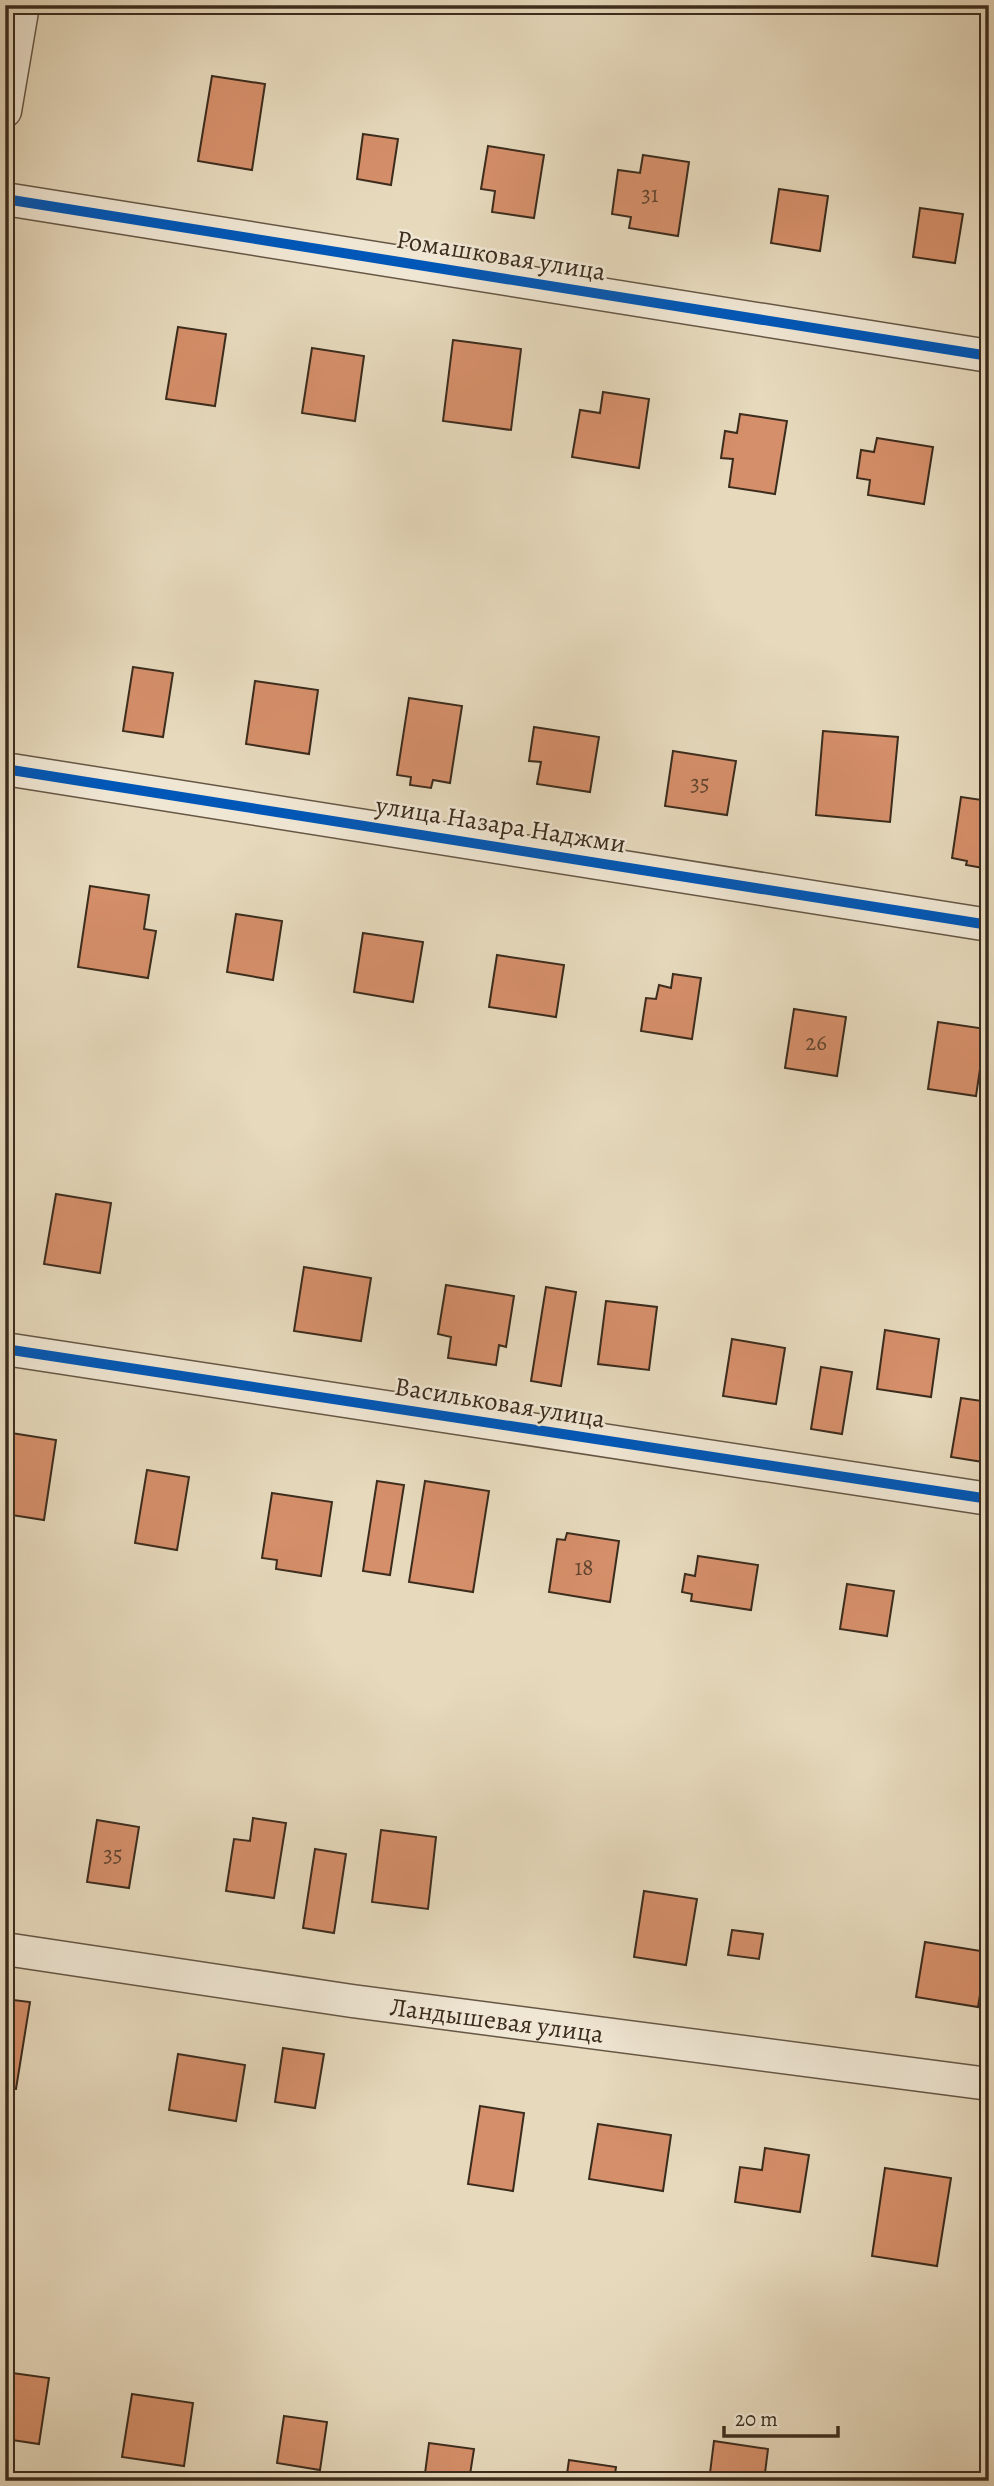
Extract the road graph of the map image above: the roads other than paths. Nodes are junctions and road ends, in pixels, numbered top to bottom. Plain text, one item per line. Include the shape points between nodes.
1 (23, 5) edge
2 (5, 111) edge
3 (5, 199) edge
4 (989, 356) edge
5 (5, 769) edge
6 (989, 925) edge
7 (5, 1349) edge
8 (989, 1499) edge
9 (5, 1949) edge
10 (989, 2084) edge

1 - 2 street
3 - 4 street, Ромашковая улица
5 - 6 street, улица Назара Наджми
7 - 8 street, Васильковая улица
9 - 10 street, Ландышевая улица via 352,2001

